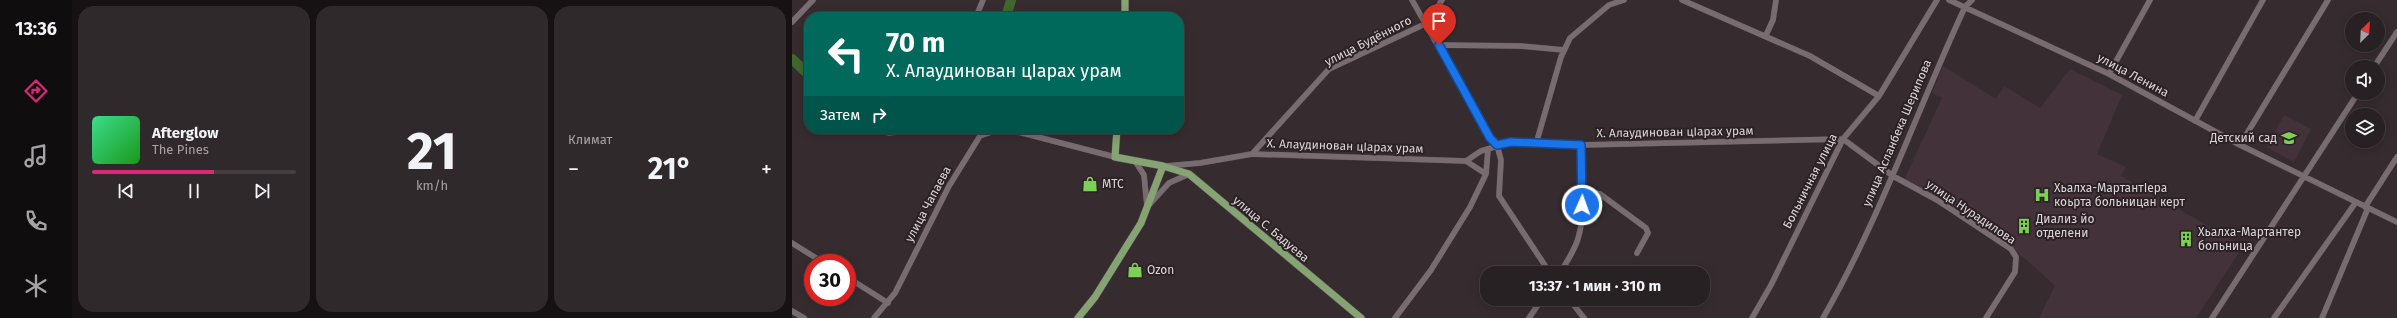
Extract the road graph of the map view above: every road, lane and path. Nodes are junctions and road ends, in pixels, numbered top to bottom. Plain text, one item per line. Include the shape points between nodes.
1 (813, 0) edge
2 (983, 0) edge
3 (1125, 0) edge
4 (1412, 0) edge
5 (1442, 0) edge
6 (1624, 0) edge
7 (1682, 0) edge
8 (1776, 0) edge
9 (1937, 0) edge
10 (1949, 0) edge
11 (1972, 0) edge
12 (2150, 0) edge
13 (2263, 0) edge
14 (2328, 0) edge
15 (1965, 7) junction
16 (978, 12) edge
17 (1125, 12) edge
18 (792, 22) edge
19 (1427, 23) junction
20 (2397, 32) edge
21 (1766, 35) junction
22 (1439, 45) junction
23 (1564, 50) junction
24 (2379, 60) edge
25 (2109, 74) junction
26 (1879, 96) junction
27 (2354, 100) edge
28 (2195, 120) junction
29 (981, 134) edge
30 (1026, 134) edge
31 (1117, 134) edge
32 (1843, 139) junction
33 (1536, 144) junction
34 (1497, 145) junction
35 (1581, 145) junction
36 (2240, 145) junction
37 (1488, 149) junction
38 (1252, 154) junction
39 (1115, 157) junction
40 (2397, 157) edge
41 (1135, 161) junction
42 (1466, 161) junction
43 (1163, 166) junction
44 (1189, 174) junction
45 (1486, 174) junction
46 (1894, 176) junction
47 (2304, 177) junction
48 (1582, 190) junction
49 (2356, 202) junction
50 (1147, 207) junction
51 (2366, 207) junction
52 (2397, 222) edge
53 (792, 243) edge
54 (1637, 253) dead end
55 (810, 254) edge
56 (1545, 266) edge
57 (1564, 266) edge
58 (856, 283) edge
59 (888, 303) junction
60 (1537, 306) edge
61 (1575, 306) edge
62 (792, 311) edge
63 (804, 318) edge
64 (874, 318) edge
65 (1078, 318) edge
66 (1361, 318) edge
67 (1395, 318) edge
68 (1529, 318) edge
69 (1584, 318) edge
70 (1752, 318) edge
71 (1823, 318) edge
72 (1986, 318) edge
73 (2212, 318) edge
74 (2274, 318) edge
75 (2322, 318) edge

1 - 18 street
2 - 16 street
3 - 17 main road
4 - 19 street
5 - 19 street, улица Будённого
6 - 23 street via 1609,5 1570,38
7 - 21 street
8 - 21 street via 1773,20
9 - 26 street, Больничная улица
10 - 15 street, улица Ленина
11 - 15 street, улица Асланбека Шерипова
12 - 25 street
13 - 28 street
14 - 36 street
15 - 25 street, улица Ленина
15 - 46 street, улица Асланбека Шерипова via 1929,85
19 - 22 street
19 - 38 street, улица Будённого via 1329,69
20 - 24 street
21 - 26 street via 1810,56
22 - 23 street via 1520,46
22 - 34 street via 1490,138
23 - 33 street
25 - 28 street, улица Ленина
26 - 32 street, Больничная улица
27 - 47 street
28 - 36 street, улица Ленина
29 - 59 street, улица Чапаева via 949,186
30 - 39 street
31 - 39 main road
32 - 35 street, Х. Алаудинован цIарах урам
32 - 46 street
32 - 70 street, Больничная улица
33 - 34 street, Х. Алаудинован цIарах урам via 1511,142
33 - 35 street, Х. Алаудинован цIарах урам
34 - 37 street, Х. Алаудинован цIарах урам
34 - 56 street via 1501,160 1499,196
35 - 48 street
36 - 47 street, улица Ленина
37 - 42 street, Х. Алаудинован цIарах урам via 1481,150
37 - 45 street
38 - 42 street, Х. Алаудинован цIарах урам
38 - 43 street, Х. Алаудинован цIарах урам
39 - 41 main road, улица С. Бадуева
40 - 51 street
41 - 43 main road, улица С. Бадуева
41 - 50 street via 1144,175
42 - 45 street
43 - 44 main road, улица С. Бадуева
43 - 50 main road
44 - 50 street via 1169,183
44 - 66 main road, улица С. Бадуева
45 - 67 street via 1456,232
46 - 71 street, улица Асланбека Шерипова
46 - 72 street, улица Нурадилова via 1937,200 2011,249 2017,264
47 - 49 street, улица Ленина
47 - 73 street
48 - 54 street via 1600,194 1646,228 1648,233
48 - 57 street via 1580,234
49 - 51 street, улица Ленина
49 - 74 street
50 - 65 main road via 1141,223 1095,298
51 - 52 street, улица Ленина
51 - 75 street
53 - 55 street
58 - 59 street
59 - 64 street, улица Чапаева
60 - 68 street
61 - 69 street
62 - 63 street

